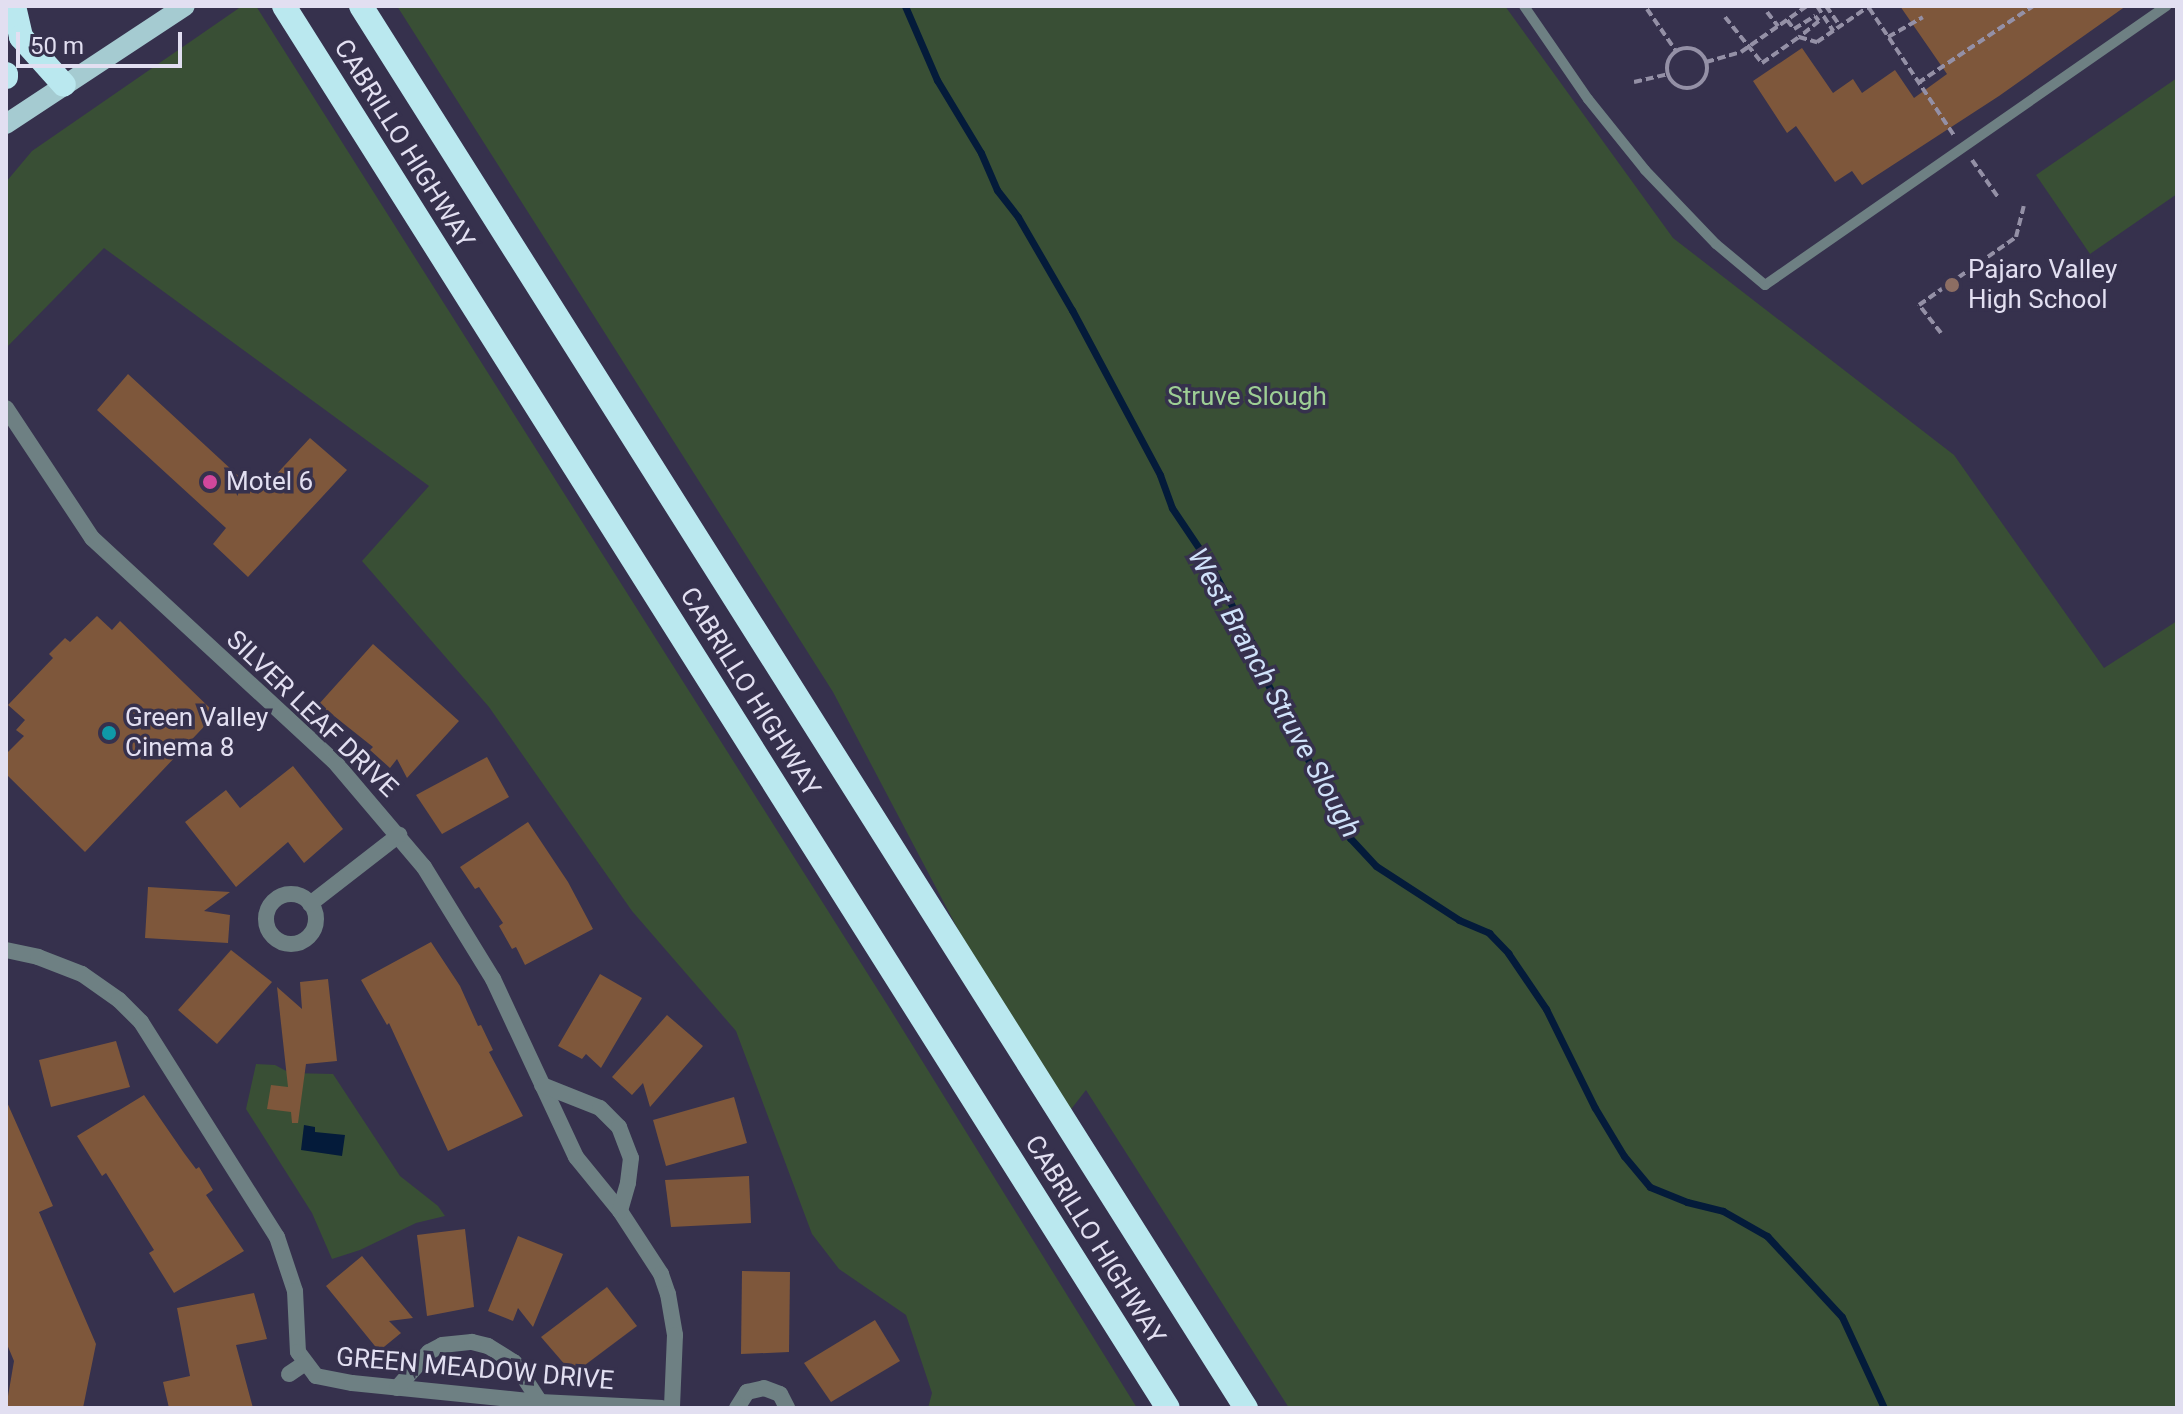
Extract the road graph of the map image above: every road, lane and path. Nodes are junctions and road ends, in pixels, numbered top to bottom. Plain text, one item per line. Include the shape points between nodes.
1 (14, 6) edge
2 (185, 6) edge
3 (284, 6) edge
4 (361, 6) edge
5 (1524, 6) edge
6 (1807, 6) edge
7 (1817, 6) edge
8 (1826, 6) edge
9 (1868, 6) edge
10 (2033, 6) edge
11 (2167, 6) edge
12 (1647, 9) dead end
13 (1767, 12) dead end
14 (1725, 17) dead end
15 (1923, 17) dead end
16 (1787, 20) junction
17 (1778, 26) junction
18 (1840, 26) junction
19 (1833, 31) junction
20 (1799, 37) junction
21 (1888, 37) junction
22 (1749, 46) junction
23 (1676, 51) junction
24 (1706, 62) junction
25 (1668, 74) junction
26 (1634, 82) dead end
27 (1918, 83) junction
28 (64, 85) junction
29 (6, 124) edge
30 (1955, 137) dead end
31 (1977, 166) dead end
32 (1998, 197) dead end
33 (2024, 206) dead end
34 (1941, 333) dead end
35 (6, 408) edge
36 (399, 835) junction
37 (310, 904) dead end
38 (6, 950) edge
39 (542, 1085) junction
40 (620, 1211) junction
41 (304, 1364) junction
42 (289, 1374) dead end
43 (397, 1388) junction
44 (540, 1402) junction
45 (662, 1408) edge
46 (672, 1408) edge
47 (737, 1408) edge
48 (787, 1408) edge
49 (1168, 1408) edge
50 (1246, 1408) edge

1 - 28 highway via 21,37
2 - 28 main road
3 - 49 highway, CABRILLO HIGHWAY
4 - 50 highway, CABRILLO HIGHWAY
5 - 11 lane via 1645,170 1707,235 1765,285
6 - 16 path
7 - 19 path
8 - 18 path
9 - 18 path
9 - 21 path
10 - 27 path
12 - 23 path
13 - 17 path
14 - 22 path
15 - 21 path
16 - 17 path
16 - 20 path via 1794,29 1815,16 1819,21
17 - 22 path
18 - 19 path
19 - 20 path via 1817,42
20 - 22 path via 1762,63
21 - 27 path
22 - 24 path
23 - 24 path via 1696,50
23 - 25 path
24 - 25 path via 1704,78 1694,86 1676,84
25 - 26 path
27 - 30 path
28 - 29 main road
31 - 32 path
33 - 34 path via 2016,237 1919,305
35 - 36 street, SILVER LEAF DRIVE via 92,538 334,761
36 - 37 street
36 - 39 street, SILVER LEAF DRIVE via 481,956
38 - 41 street, GREEN MEADOW DRIVE via 82,974 141,1022 277,1237 293,1282 298,1352
39 - 40 street, SILVER LEAF DRIVE via 576,1157
39 - 40 street via 600,1108 619,1127 631,1158
40 - 46 street, SILVER LEAF DRIVE via 652,1256 668,1294 675,1345
41 - 42 street
41 - 43 street, GREEN MEADOW DRIVE via 326,1380
43 - 44 street, GREEN MEADOW DRIVE
43 - 44 street via 429,1352 472,1342 514,1362
44 - 45 street, GREEN MEADOW DRIVE
47 - 48 street via 747,1392 764,1388 780,1394

